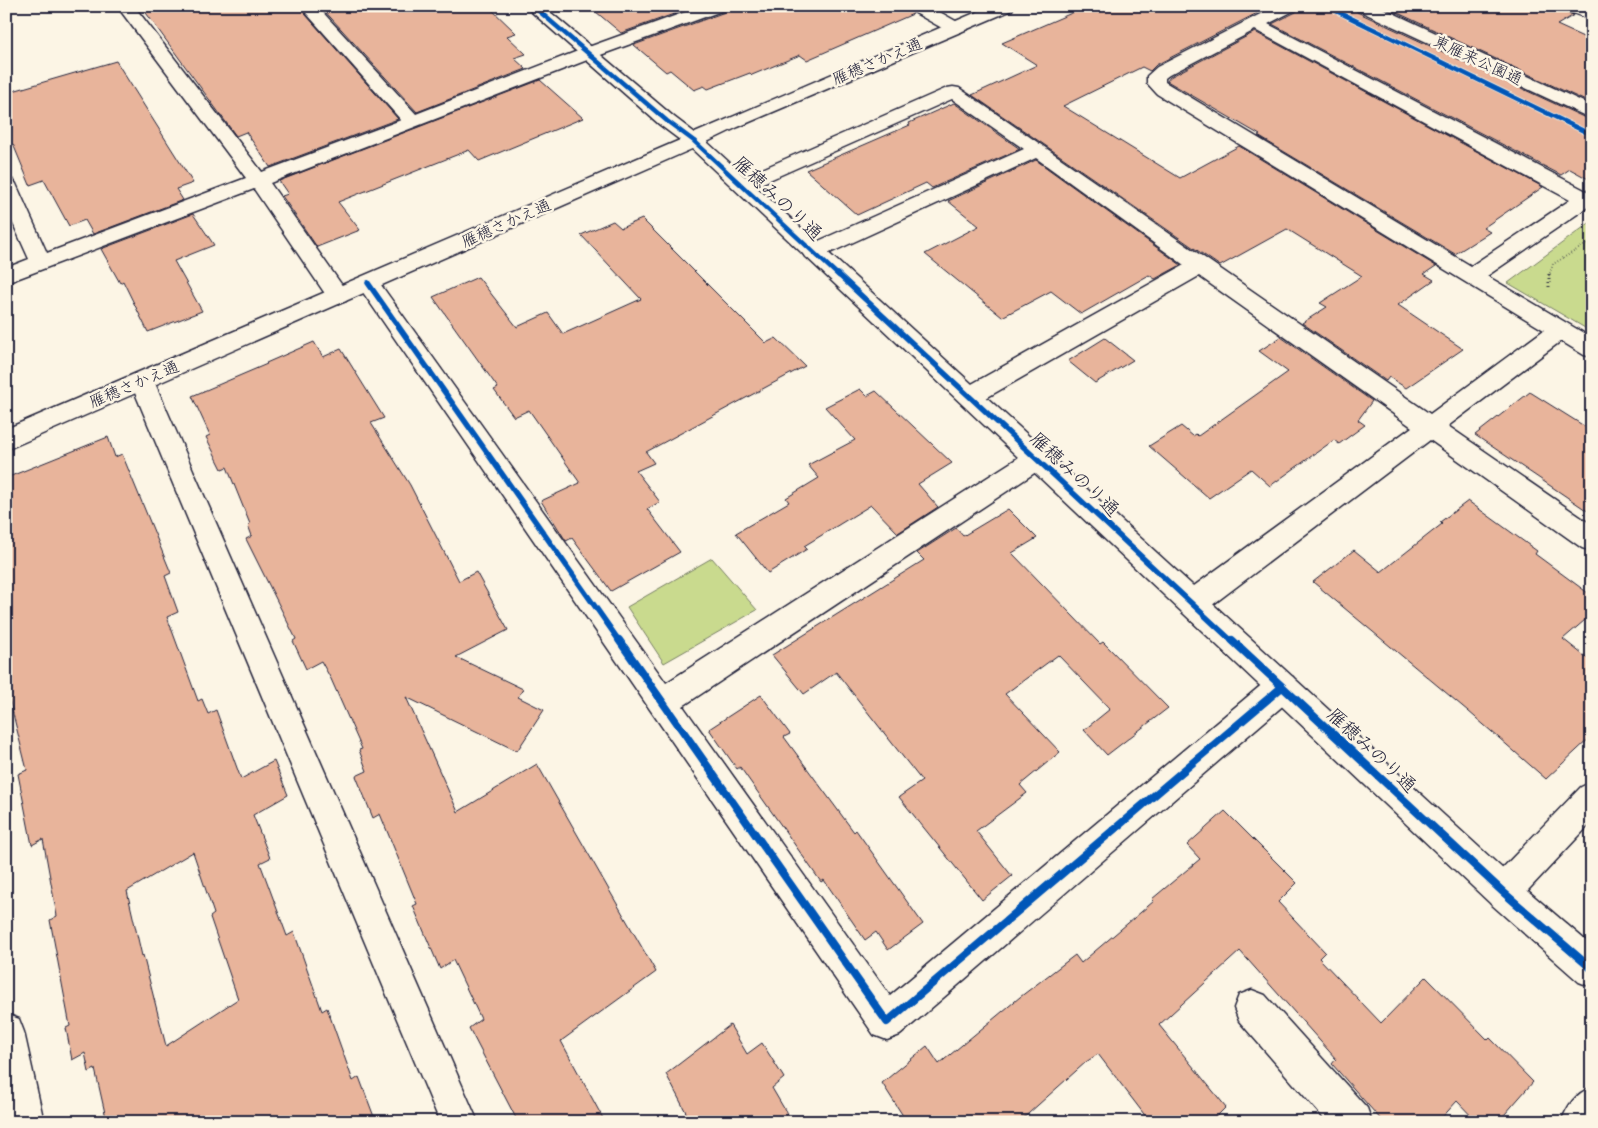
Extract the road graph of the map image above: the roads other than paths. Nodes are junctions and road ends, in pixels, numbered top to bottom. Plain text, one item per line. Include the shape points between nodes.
1 (125, 6) edge
2 (308, 6) edge
3 (533, 6) edge
4 (718, 6) edge
5 (916, 6) edge
6 (1006, 6) edge
7 (1289, 6) edge
8 (1364, 6) edge
9 (1571, 6) edge
10 (1592, 15) edge
11 (1254, 24) junction
12 (955, 28) junction
13 (589, 53) junction
14 (1592, 113) edge
15 (413, 122) junction
16 (694, 141) junction
17 (1038, 150) junction
18 (258, 181) junction
19 (6, 184) edge
20 (742, 185) junction
21 (813, 252) junction
22 (41, 263) junction
23 (1200, 266) junction
24 (6, 276) edge
25 (1472, 276) junction
26 (368, 283) junction
27 (338, 296) junction
28 (1560, 330) junction
29 (1592, 349) edge
30 (142, 381) junction
31 (970, 396) junction
32 (1431, 427) junction
33 (6, 440) edge
34 (1036, 459) junction
35 (1592, 540) edge
36 (1193, 603) junction
37 (1282, 688) junction
38 (663, 702) junction
39 (1592, 798) edge
40 (1503, 892) junction
41 (1592, 969) edge
42 (1252, 1008) dead end
43 (6, 1032) edge
44 (1592, 1106) edge
45 (25, 1122) edge
46 (459, 1122) edge
47 (1353, 1122) edge
48 (1580, 1122) edge

1 - 18 street
2 - 15 street
3 - 13 street, 雁穂みのり通
4 - 13 street
5 - 12 street
6 - 12 street, 雁穂さかえ通
7 - 11 street
8 - 14 street, 東雁来公園通
9 - 10 street
11 - 25 street via 1163,71 1156,76 1156,83
11 - 25 street via 1585,199
12 - 16 street, 雁穂さかえ通
13 - 15 street
13 - 16 street, 雁穂みのり通
15 - 18 street
16 - 20 street, 雁穂みのり通
16 - 26 street, 雁穂さかえ通
17 - 20 street via 953,92
17 - 21 street
17 - 23 street
18 - 22 street
18 - 27 street
19 - 22 street
20 - 21 street, 雁穂みのり通
21 - 31 street, 雁穂みのり通
22 - 24 street
23 - 31 street
23 - 32 street
25 - 28 street
26 - 27 street, 雁穂さかえ通
26 - 38 street
27 - 30 street, 雁穂さかえ通
28 - 29 street
28 - 32 street
30 - 33 street, 雁穂さかえ通
30 - 46 street
31 - 34 street, 雁穂みのり通
32 - 35 street
32 - 36 street
34 - 36 street, 雁穂みのり通
34 - 38 street
36 - 37 street, 雁穂みのり通
37 - 38 street via 887,1022
37 - 40 street, 雁穂みのり通
39 - 40 street
40 - 41 street, 雁穂みのり通
42 - 47 street
43 - 45 street
44 - 48 street

